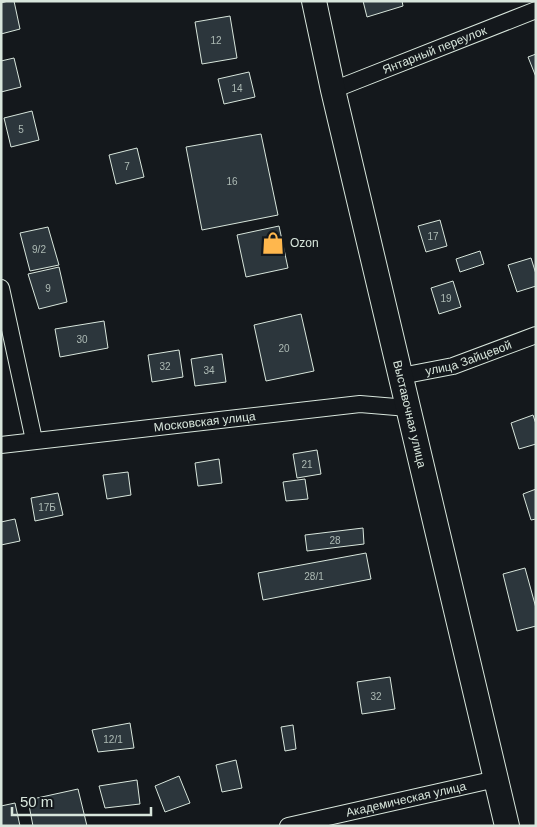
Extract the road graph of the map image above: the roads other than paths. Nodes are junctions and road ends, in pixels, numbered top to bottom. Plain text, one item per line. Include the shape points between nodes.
1 (314, 1) edge
2 (536, 10) edge
3 (333, 90) junction
4 (1, 288) edge
5 (536, 336) edge
6 (401, 376) junction
7 (408, 408) junction
8 (34, 440) junction
9 (1, 445) edge
10 (496, 779) junction
11 (288, 826) edge
12 (507, 826) edge

1 - 3 street, Выставочная улица
2 - 3 street, Янтарный переулок
3 - 6 street, Выставочная улица
4 - 8 street
5 - 6 street, улица Зайцевой via 453,366
6 - 7 street, Выставочная улица
7 - 8 street, Московская улица via 360,404
7 - 10 street, Выставочная улица
8 - 9 street, Московская улица
10 - 11 street, Академическая улица
10 - 12 street, Выставочная улица

